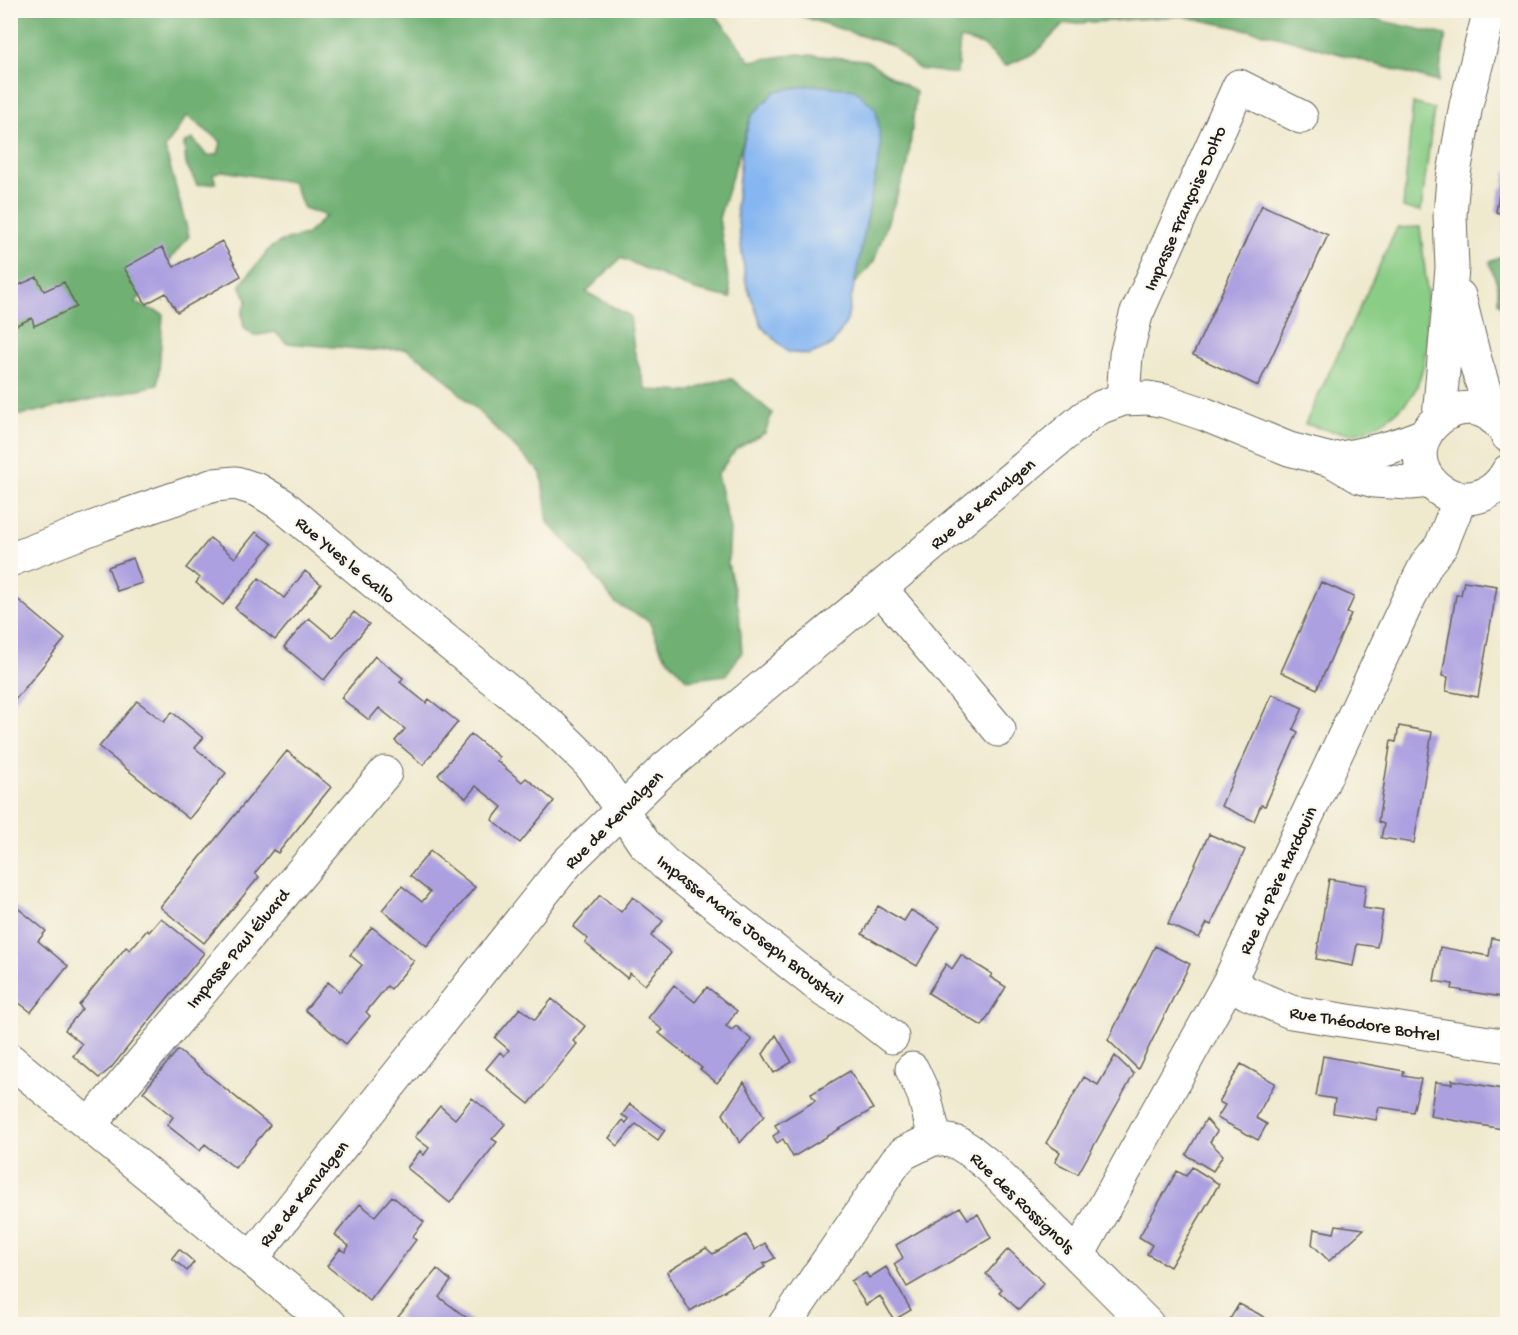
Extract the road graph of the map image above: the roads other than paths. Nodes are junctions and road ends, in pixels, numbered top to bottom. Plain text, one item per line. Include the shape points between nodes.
1 (1490, 10) edge
2 (1301, 117) dead end
3 (1452, 268) junction
4 (1123, 399) junction
5 (1432, 426) junction
6 (1500, 427) edge
7 (1331, 460) junction
8 (1505, 480) edge
9 (1430, 481) junction
10 (1460, 499) junction
11 (10, 560) edge
12 (880, 588) junction
13 (999, 730) dead end
14 (385, 773) dead end
15 (622, 810) junction
16 (1229, 982) junction
17 (892, 1037) dead end
18 (1508, 1046) edge
19 (10, 1060) edge
20 (912, 1069) dead end
21 (90, 1124) junction
22 (935, 1138) junction
23 (1078, 1255) junction
24 (250, 1259) junction
25 (330, 1324) edge
26 (785, 1324) edge
27 (1147, 1324) edge

1 - 3 street via 1458,144 1450,215
2 - 4 street, Impasse Françoise Dolto via 1239,86 1136,315 1126,355
3 - 5 street
3 - 6 street via 1474,357
4 - 7 street, Rue de Kervalgen via 1165,401 1289,449
4 - 12 street, Rue de Kervalgen via 1101,407 1071,426
5 - 6 street, Rue de Kervalgen via 1460,408 1484,412
5 - 7 street, Rue de Kervalgen via 1405,443
5 - 9 street via 1421,446 1424,470
7 - 9 street, Rue de Kervalgen via 1374,481
8 - 10 street via 1489,493
9 - 10 street
10 - 16 street, Rue du Père Hardouin via 1441,546 1421,573
11 - 15 street, Rue Yves le Gallo via 214,485 236,483 258,490 281,504 550,725 590,764
12 - 13 street
12 - 15 street, Rue de Kervalgen via 664,769
14 - 21 street, Impasse Paul Éluard
15 - 17 street, Impasse Marie Joseph Broustail via 665,864 825,991
15 - 24 street, Rue de Kervalgen via 567,863
16 - 18 street, Rue Théodore Botrel via 1276,1007 1305,1014
16 - 23 street, Rue du Père Hardouin
19 - 21 street, Rue de Kervalgen
20 - 22 street via 924,1095
21 - 24 street, Rue de Kervalgen
22 - 23 street, Rue des Rossignols via 958,1143 989,1166
22 - 26 street via 896,1161
23 - 27 street, Rue des Rossignols
24 - 25 street

